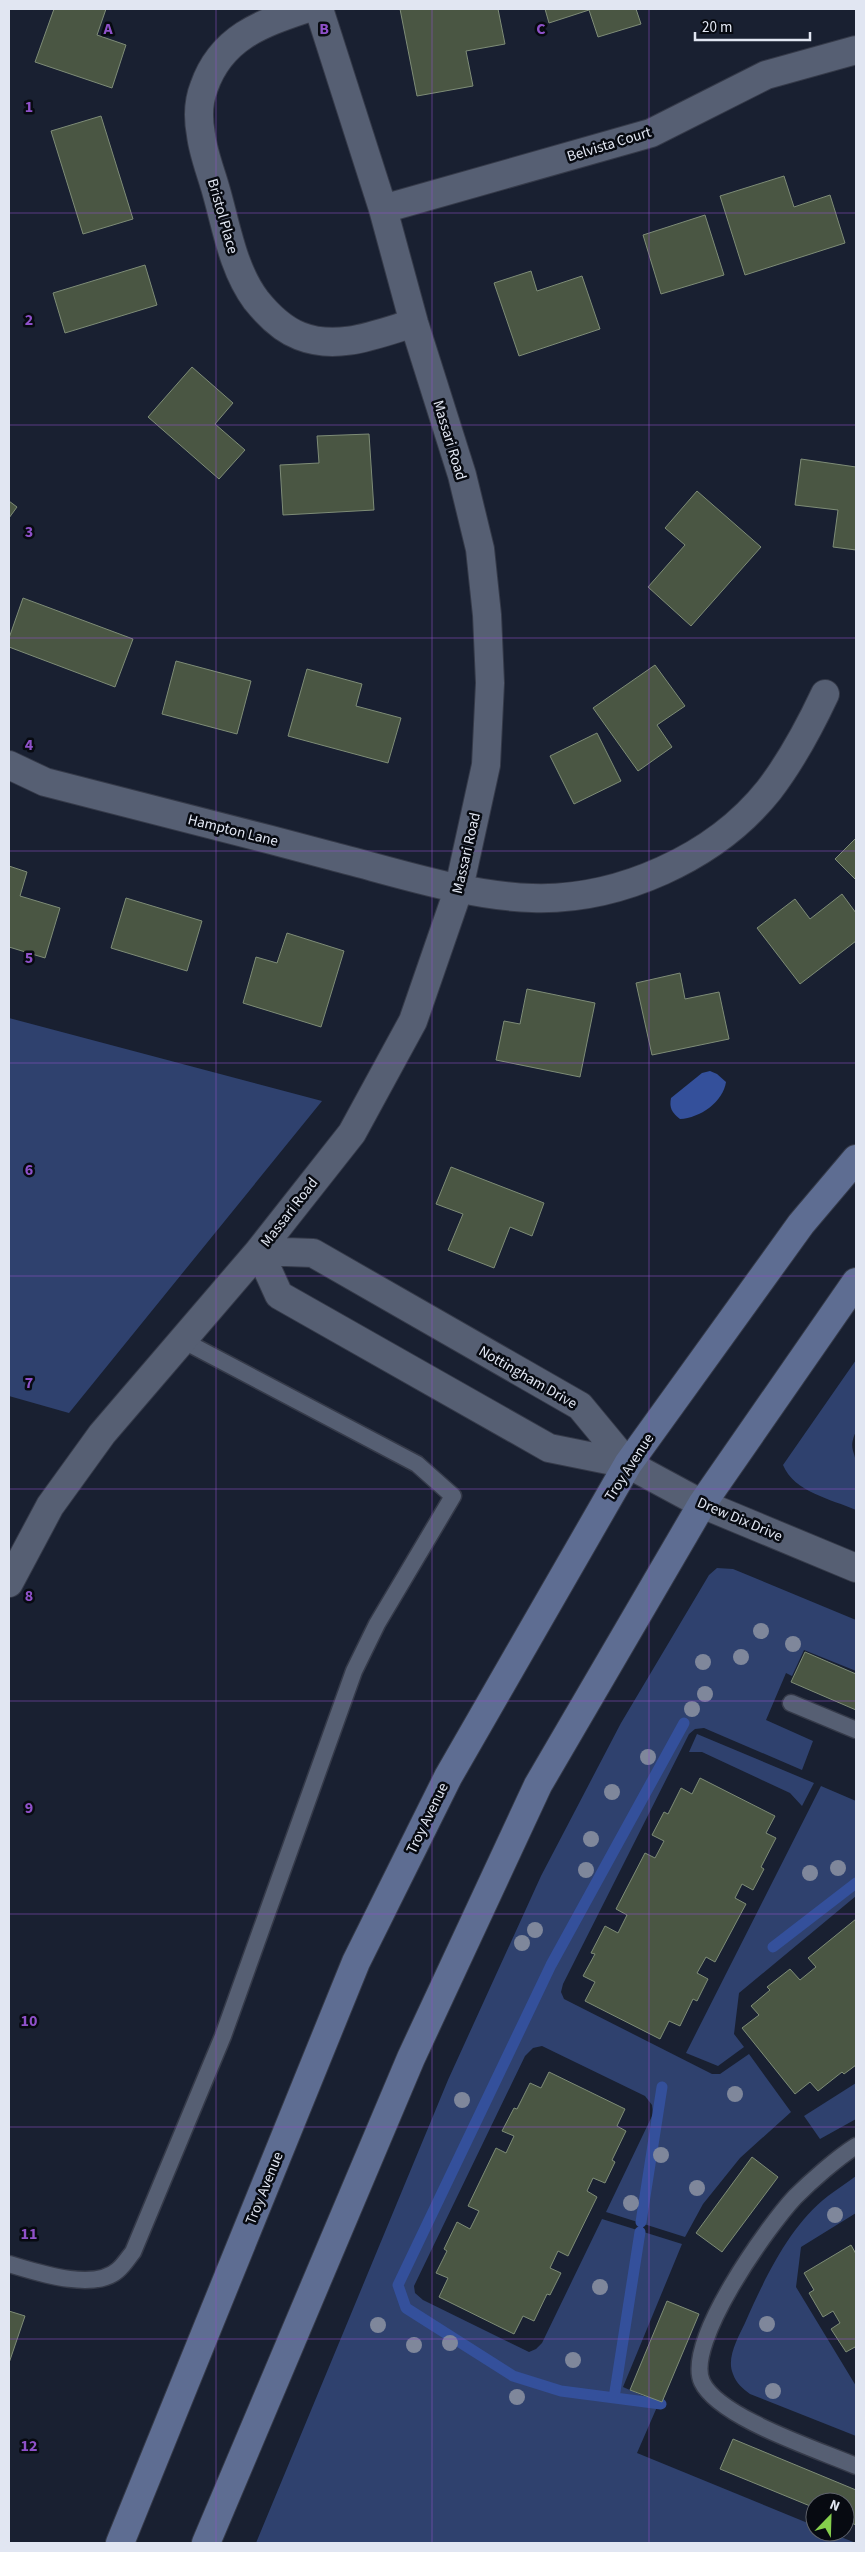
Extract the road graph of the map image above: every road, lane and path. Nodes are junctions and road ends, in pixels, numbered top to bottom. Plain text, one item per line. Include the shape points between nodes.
1 (305, 9) edge
2 (319, 9) edge
3 (856, 50) edge
4 (382, 209) junction
5 (414, 323) junction
6 (825, 694) dead end
7 (9, 765) edge
8 (459, 888) junction
9 (856, 1159) edge
10 (259, 1251) junction
11 (856, 1282) edge
12 (182, 1340) junction
13 (628, 1464) junction
14 (702, 1504) junction
15 (856, 1568) edge
16 (9, 1583) edge
17 (791, 1703) dead end
18 (856, 1730) edge
19 (856, 2146) edge
20 (9, 2264) edge
21 (856, 2466) edge
22 (120, 2543) edge
23 (206, 2543) edge

1 - 5 street, Bristol Place via 260,24 236,40 204,86 198,109 201,137 239,270 256,299 276,322 300,336 330,343 356,340
2 - 4 street, Massari Road
3 - 4 street, Belvista Court via 766,75 652,133
4 - 5 street, Massari Road
5 - 8 street, Massari Road via 464,484 480,549 487,615 490,683 486,765
6 - 8 street, Hampton Lane via 802,742 769,790 737,823 697,853 646,876 588,895 531,898
7 - 8 street, Hampton Lane via 45,782
8 - 10 street, Massari Road via 409,1030 352,1133
9 - 13 main road, Troy Avenue via 801,1224
10 - 12 street, Massari Road
10 - 13 street, Nottingham Drive via 313,1253 572,1401 580,1406
10 - 13 street via 279,1295 549,1448
11 - 14 main road
12 - 16 street, Massari Road via 102,1434 50,1506
12 - 20 lane via 417,1464 453,1496 376,1624 354,1671 223,2036 133,2252 117,2272 94,2280 55,2277
13 - 14 street, Drew Dix Drive
13 - 22 main road, Troy Avenue via 448,1777 356,1962
14 - 15 street, Drew Dix Drive
14 - 23 main road via 538,1785 411,2058
17 - 18 lane
19 - 21 lane via 795,2197 756,2247 715,2315 698,2362 702,2382 723,2407

